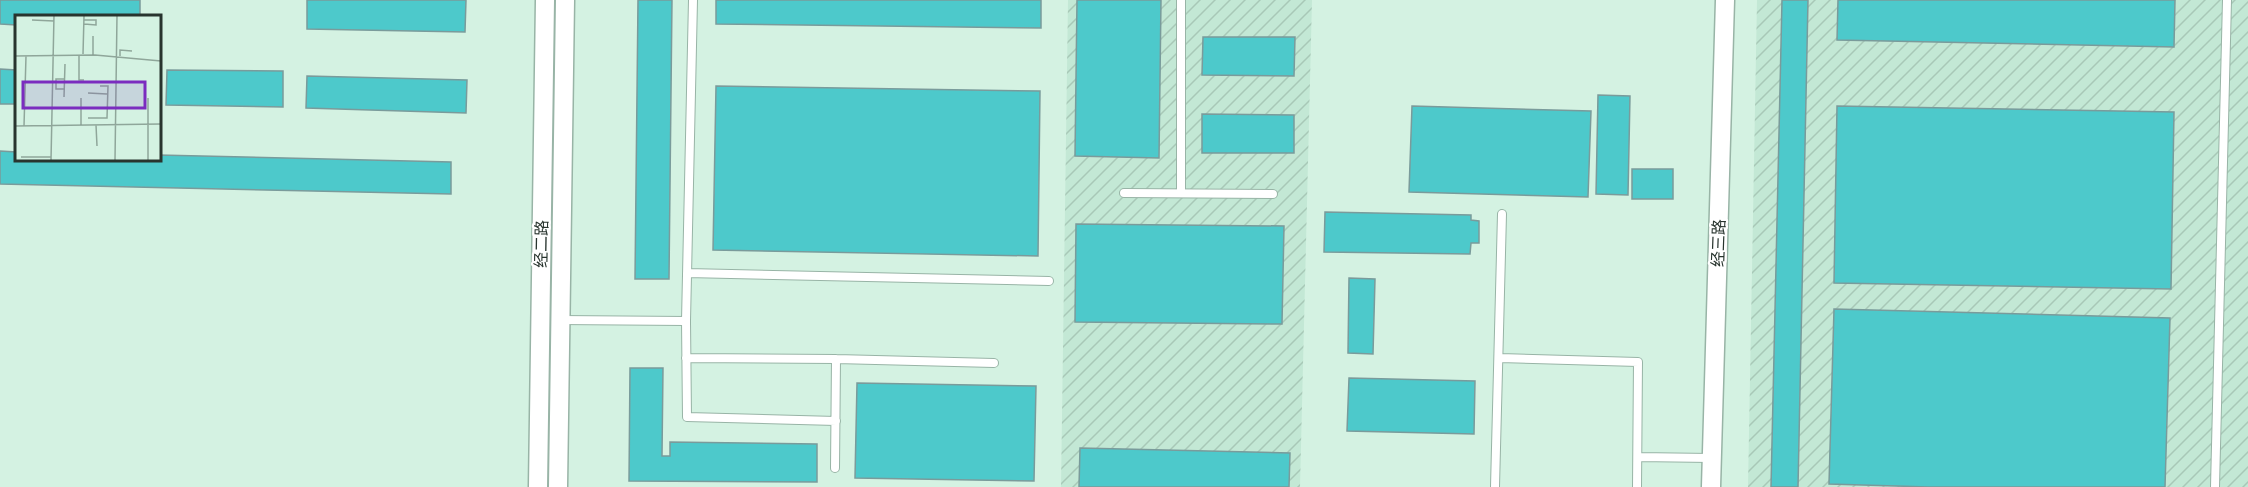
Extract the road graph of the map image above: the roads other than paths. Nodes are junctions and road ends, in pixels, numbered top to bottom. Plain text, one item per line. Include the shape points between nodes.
1 (545, 0) edge
2 (565, 0) edge
3 (693, 0) edge
4 (1181, 0) edge
5 (1725, 0) edge
6 (2227, 0) edge
7 (1124, 193) dead end
8 (1181, 193) junction
9 (1273, 194) dead end
10 (1502, 214) dead end
11 (687, 273) junction
12 (1049, 281) dead end
13 (540, 320) junction
14 (560, 320) junction
15 (687, 321) junction
16 (686, 358) junction
17 (1500, 358) junction
18 (836, 359) junction
19 (994, 363) dead end
20 (836, 421) junction
21 (1638, 457) junction
22 (1712, 458) junction
23 (835, 468) dead end
24 (538, 487) edge
25 (558, 487) edge
26 (1495, 487) edge
27 (1637, 487) edge
28 (1711, 487) edge
29 (2215, 487) edge

1 - 13 street, 经二路
2 - 14 street, 经二路
3 - 11 lane
4 - 8 lane
5 - 22 street, 经三路
6 - 29 lane
7 - 8 lane
8 - 9 lane
10 - 17 lane
11 - 12 lane
11 - 15 lane
13 - 14 lane
13 - 24 street, 经二路
14 - 15 lane
14 - 25 street, 经二路
15 - 16 lane
16 - 18 lane
16 - 20 lane via 687,417
17 - 21 lane via 1638,362
17 - 26 lane
18 - 19 lane
18 - 20 lane
20 - 23 lane
21 - 22 lane
21 - 27 lane
22 - 28 street, 经三路

